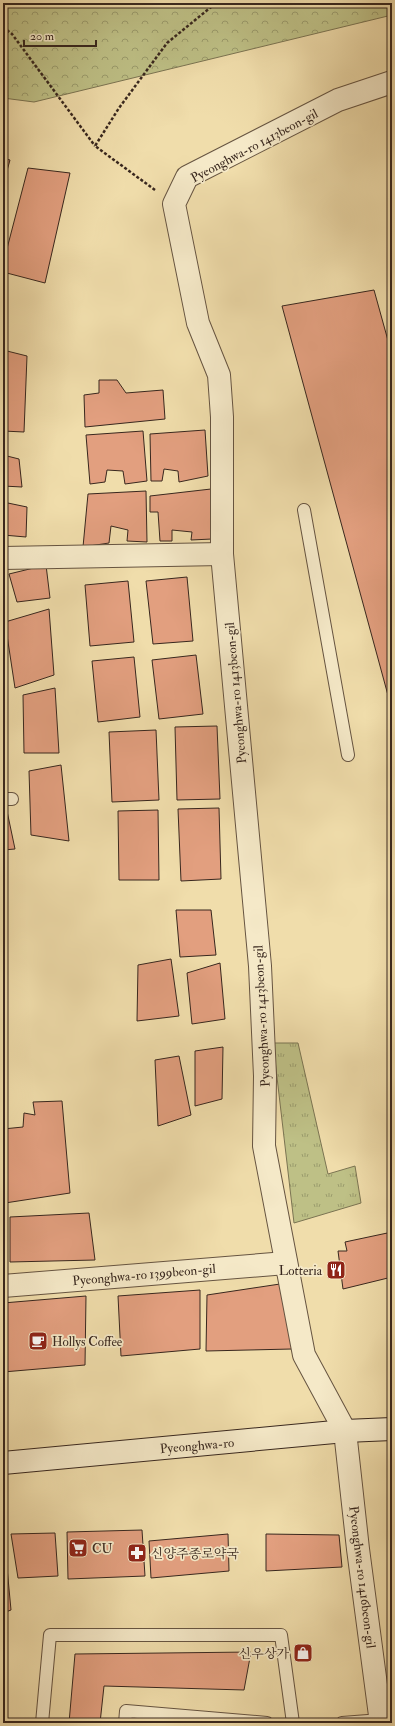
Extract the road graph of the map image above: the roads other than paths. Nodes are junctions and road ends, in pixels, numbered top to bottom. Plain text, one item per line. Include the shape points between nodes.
1 (392, 82) edge
2 (304, 510) dead end
3 (222, 554) junction
4 (3, 558) edge
5 (348, 755) dead end
6 (286, 1263) junction
7 (3, 1286) edge
8 (392, 1429) edge
9 (345, 1431) junction
10 (3, 1463) edge
11 (191, 1720) edge
12 (381, 1721) edge
13 (42, 1723) edge
14 (125, 1723) edge
15 (267, 1723) edge
16 (293, 1723) edge
17 (342, 1723) edge

1 - 3 street, Pyeonghwa-ro 1413beon-gil via 338,100 187,177 174,204 198,323 219,375 222,417
2 - 5 lane
3 - 4 street
3 - 6 street, Pyeonghwa-ro 1413beon-gil via 260,966 265,1076 264,1146
6 - 7 street, Pyeonghwa-ro 1399beon-gil
6 - 9 street, Pyeonghwa-ro 1413beon-gil via 304,1356
8 - 9 street, Pyeonghwa-ro
9 - 10 street, Pyeonghwa-ro
9 - 12 street, Pyeonghwa-ro 1416beon-gil
11 - 14 lane via 126,1711
11 - 15 lane
12 - 17 lane
13 - 16 lane via 50,1635 281,1635

